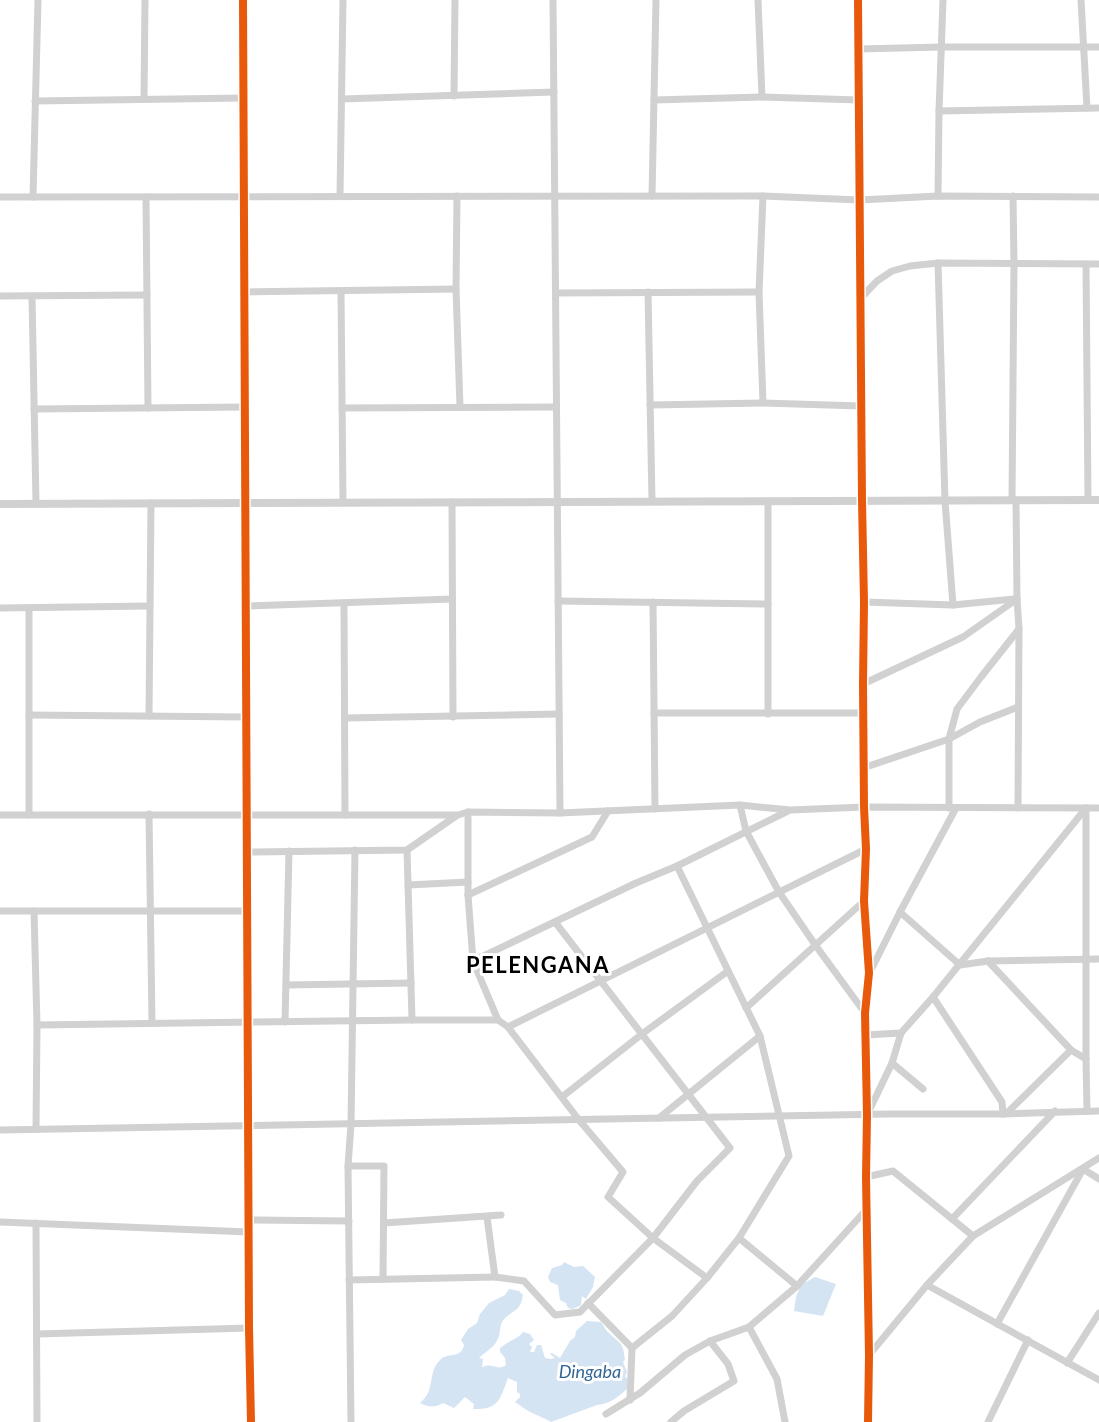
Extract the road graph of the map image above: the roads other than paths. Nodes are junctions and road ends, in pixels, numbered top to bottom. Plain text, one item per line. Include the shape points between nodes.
1 (38, 0) edge
2 (145, 0) edge
3 (243, 0) edge
4 (343, 0) edge
5 (455, 0) edge
6 (553, 0) edge
7 (656, 0) edge
8 (758, 0) edge
9 (858, 0) edge
10 (943, 0) edge
11 (1081, 0) edge
12 (941, 47) junction
13 (1084, 47) junction
14 (1099, 47) edge
15 (859, 49) junction
16 (554, 92) junction
17 (454, 96) junction
18 (762, 97) junction
19 (243, 98) junction
20 (144, 99) junction
21 (342, 99) junction
22 (35, 100) junction
23 (654, 100) junction
24 (859, 100) junction
25 (1087, 108) junction
26 (1099, 108) edge
27 (939, 111) junction
28 (340, 196) junction
29 (457, 196) junction
30 (555, 196) junction
31 (652, 196) junction
32 (763, 196) junction
33 (938, 196) junction
34 (1013, 196) junction
35 (0, 197) edge
36 (33, 197) junction
37 (146, 197) junction
38 (244, 197) junction
39 (1099, 197) edge
40 (860, 200) junction
41 (938, 263) junction
42 (1014, 263) junction
43 (1086, 264) junction
44 (1099, 264) edge
45 (456, 289) junction
46 (341, 291) junction
47 (244, 292) junction
48 (648, 292) junction
49 (759, 292) junction
50 (555, 293) junction
51 (147, 295) junction
52 (0, 296) edge
53 (32, 296) junction
54 (860, 299) junction
55 (763, 403) junction
56 (650, 405) junction
57 (861, 406) junction
58 (244, 407) junction
59 (460, 407) junction
60 (556, 407) junction
61 (148, 408) junction
62 (342, 408) junction
63 (34, 409) junction
64 (862, 500) junction
65 (1014, 500) junction
66 (1088, 500) junction
67 (1099, 500) edge
68 (652, 501) junction
69 (768, 501) junction
70 (945, 501) junction
71 (343, 502) junction
72 (452, 502) junction
73 (557, 502) junction
74 (36, 503) junction
75 (151, 503) junction
76 (245, 503) junction
77 (0, 504) edge
78 (452, 598) junction
79 (1017, 599) junction
80 (558, 601) junction
81 (864, 602) junction
82 (344, 603) junction
83 (653, 603) junction
84 (768, 604) junction
85 (953, 605) junction
86 (150, 606) junction
87 (246, 606) junction
88 (0, 608) edge
89 (29, 608) junction
90 (1019, 628) junction
91 (863, 684) junction
92 (1018, 707) junction
93 (654, 713) junction
94 (863, 713) junction
95 (559, 714) junction
96 (768, 714) junction
97 (29, 715) junction
98 (149, 717) junction
99 (246, 717) junction
100 (453, 717) junction
101 (345, 718) junction
102 (949, 740) junction
103 (863, 768) junction
104 (740, 805) junction
105 (864, 807) junction
106 (1086, 807) junction
107 (953, 808) junction
108 (1018, 808) junction
109 (1099, 808) edge
110 (655, 809) junction
111 (790, 810) junction
112 (608, 811) junction
113 (468, 812) junction
114 (560, 813) junction
115 (149, 814) junction
116 (458, 814) junction
117 (0, 815) edge
118 (29, 815) junction
119 (247, 815) junction
120 (345, 815) junction
121 (746, 831) junction
122 (866, 849) junction
123 (355, 850) junction
124 (407, 850) junction
125 (289, 851) junction
126 (248, 852) junction
127 (677, 866) junction
128 (468, 882) junction
129 (408, 885) junction
130 (779, 892) junction
131 (468, 895) junction
132 (864, 901) junction
133 (0, 911) edge
134 (34, 911) junction
135 (150, 911) junction
136 (247, 911) junction
137 (900, 912) junction
138 (555, 922) junction
139 (706, 928) junction
140 (816, 946) junction
141 (1086, 958) junction
142 (1099, 959) edge
143 (473, 961) junction
144 (988, 961) junction
145 (960, 965) junction
146 (728, 971) junction
147 (870, 972) junction
148 (600, 981) junction
149 (411, 983) junction
150 (353, 984) junction
151 (286, 985) junction
152 (933, 997) junction
153 (746, 1008) junction
154 (865, 1013) junction
155 (412, 1020) junction
156 (498, 1020) junction
157 (353, 1021) junction
158 (248, 1022) junction
159 (285, 1022) junction
160 (152, 1023) junction
161 (37, 1025) junction
162 (508, 1027) junction
163 (901, 1033) junction
164 (642, 1035) junction
165 (865, 1035) junction
166 (760, 1036) junction
167 (1071, 1050) junction
168 (1086, 1059) junction
169 (892, 1063) junction
170 (923, 1089) dead end
171 (688, 1094) junction
172 (562, 1097) junction
173 (1088, 1111) junction
174 (1099, 1111) edge
175 (1055, 1112) junction
176 (1005, 1114) junction
177 (867, 1115) junction
178 (779, 1116) junction
179 (659, 1118) junction
180 (708, 1118) junction
181 (579, 1120) junction
182 (351, 1124) junction
183 (249, 1125) junction
184 (36, 1129) junction
185 (0, 1130) edge
186 (1099, 1158) edge
187 (348, 1166) junction
188 (1083, 1169) junction
189 (866, 1177) junction
190 (1099, 1179) edge
191 (866, 1210) junction
192 (501, 1215) dead end
193 (487, 1217) junction
194 (249, 1220) junction
195 (952, 1220) junction
196 (349, 1221) junction
197 (0, 1222) edge
198 (36, 1223) junction
199 (384, 1223) junction
200 (249, 1232) junction
201 (973, 1236) junction
202 (653, 1238) junction
203 (739, 1238) junction
204 (495, 1277) junction
205 (707, 1278) junction
206 (383, 1279) junction
207 (349, 1280) junction
208 (927, 1285) junction
209 (797, 1286) junction
210 (588, 1303) junction
211 (1099, 1313) edge
212 (998, 1324) junction
213 (749, 1327) junction
214 (249, 1328) junction
215 (37, 1334) junction
216 (1028, 1340) junction
217 (710, 1341) junction
218 (632, 1348) junction
219 (869, 1355) junction
220 (1067, 1363) junction
221 (1099, 1380) edge
222 (630, 1400) junction
223 (606, 1414) dead end
224 (37, 1422) edge
225 (251, 1422) edge
226 (351, 1422) edge
227 (671, 1422) edge
228 (785, 1422) edge
229 (868, 1422) edge
230 (988, 1422) edge

1 - 22 street
2 - 20 street
3 - 19 street
4 - 21 street
5 - 17 street
6 - 16 street
7 - 23 street
8 - 18 street
9 - 15 street
10 - 12 street
11 - 13 street
12 - 13 street
12 - 15 street
12 - 27 street
13 - 14 street
13 - 25 street
15 - 24 street
16 - 17 street
16 - 30 street
17 - 21 street
18 - 23 street
18 - 24 street
19 - 20 street
19 - 38 street
20 - 22 street
21 - 28 street
22 - 36 street
23 - 31 street
24 - 40 street
25 - 26 street
25 - 27 street
27 - 33 street
28 - 29 street
28 - 38 street
29 - 30 street
29 - 45 street
30 - 31 street
30 - 50 street
31 - 32 street
32 - 40 street
32 - 49 street
33 - 34 street
33 - 40 street
34 - 39 street
34 - 42 street
35 - 36 street
36 - 37 street
37 - 38 street
37 - 51 street
38 - 47 street
40 - 54 street
41 - 42 street
41 - 54 street via 892,271
41 - 70 street
42 - 43 street
42 - 65 street
43 - 44 street
43 - 66 street
45 - 46 street
45 - 59 street
46 - 47 street
46 - 62 street
47 - 58 street
48 - 49 street
48 - 50 street
48 - 56 street
49 - 55 street
50 - 60 street
51 - 53 street
51 - 61 street
52 - 53 street
53 - 63 street
54 - 57 street
55 - 56 street
55 - 57 street
56 - 68 street
57 - 64 street
58 - 61 street
58 - 76 street
59 - 60 street
59 - 62 street
60 - 73 street
61 - 63 street
62 - 71 street
63 - 74 street
64 - 69 street
64 - 70 street
64 - 81 street
65 - 66 street
65 - 70 street
65 - 79 street
66 - 67 street
68 - 69 street
68 - 73 street
69 - 84 street
70 - 85 street
71 - 72 street
71 - 76 street
72 - 73 street
72 - 78 street
73 - 80 street
74 - 75 street
74 - 77 street
75 - 76 street
75 - 86 street
76 - 87 street
78 - 82 street
78 - 100 street
79 - 85 street
79 - 90 street
79 - 91 street via 963,637
80 - 83 street
80 - 95 street
81 - 85 street
81 - 91 street
82 - 87 street
82 - 101 street
83 - 84 street
83 - 93 street
84 - 96 street
86 - 89 street
86 - 98 street
87 - 99 street
88 - 89 street
89 - 97 street
90 - 92 street
90 - 102 street via 957,709
91 - 94 street
92 - 102 street
92 - 108 street
93 - 96 street
93 - 110 street
94 - 96 street
94 - 103 street
95 - 100 street
95 - 114 street
97 - 98 street
97 - 118 street
98 - 99 street
99 - 119 street
100 - 101 street
101 - 120 street
102 - 103 street
102 - 107 street
103 - 105 street
104 - 110 street
104 - 111 street
104 - 121 street
105 - 107 street
105 - 111 street
105 - 122 street
106 - 108 street
106 - 109 street
106 - 141 street
106 - 145 street
107 - 108 street
107 - 137 street
110 - 112 street
111 - 121 street
112 - 114 street
112 - 131 street via 592,837
113 - 114 street
113 - 116 street
113 - 128 street
115 - 118 street
115 - 119 street
115 - 135 street
116 - 120 street
116 - 124 street
117 - 118 street
119 - 120 street
119 - 126 street
121 - 127 street
121 - 130 street
122 - 130 street
122 - 132 street
123 - 124 street
123 - 125 street
123 - 150 street
124 - 129 street
125 - 126 street
125 - 151 street
126 - 136 street
127 - 138 street
127 - 139 street
128 - 129 street
128 - 131 street
129 - 149 street
130 - 139 street
130 - 140 street
131 - 143 street
132 - 140 street
132 - 147 street
133 - 134 street
134 - 135 street
134 - 161 street
135 - 136 street
135 - 160 street
136 - 158 street
137 - 145 street
137 - 147 street
138 - 143 street
138 - 148 street
139 - 146 street
139 - 148 street
140 - 153 street
140 - 154 street
141 - 142 street
141 - 144 street
141 - 168 street
143 - 156 street
144 - 145 street
144 - 167 street
145 - 152 street
146 - 153 street
146 - 164 street
147 - 154 street
148 - 162 street
148 - 164 street
149 - 150 street
149 - 155 street
150 - 151 street
150 - 157 street
151 - 159 street
152 - 163 street
152 - 176 street via 1002,1102
153 - 166 street
154 - 165 street
155 - 156 street
155 - 157 street
156 - 162 street
157 - 159 street
157 - 182 street
158 - 159 street
158 - 160 street
158 - 183 street
160 - 161 street
161 - 184 street
162 - 172 street
163 - 165 street
163 - 169 street
164 - 171 street
164 - 172 street
165 - 177 street
166 - 171 street
166 - 178 street
167 - 168 street
167 - 176 street
168 - 173 street
169 - 170 street
169 - 177 street
171 - 179 street
171 - 180 street
172 - 181 street
173 - 174 street
173 - 175 street
175 - 176 street
175 - 195 street
176 - 177 street
177 - 178 street
177 - 189 street
178 - 180 street
178 - 203 street via 789,1156
179 - 180 street
179 - 181 street
180 - 202 street via 730,1148 697,1181
181 - 182 street
181 - 202 street via 623,1172 608,1197
182 - 183 street
182 - 187 street
183 - 184 street
183 - 194 street
184 - 185 street
186 - 188 street
187 - 196 street
187 - 199 street via 384,1166
188 - 190 street
188 - 201 street
188 - 212 street
189 - 191 street
189 - 195 street via 893,1171
191 - 209 street
191 - 219 street
192 - 193 street
193 - 199 street
193 - 204 street
194 - 196 street
194 - 200 street
195 - 201 street
196 - 207 street
197 - 198 street
198 - 200 street
198 - 215 street
199 - 206 street
200 - 214 street
201 - 208 street
202 - 205 street
202 - 210 street
203 - 205 street
203 - 209 street
204 - 206 street
204 - 210 street via 524,1281 555,1315 580,1312
205 - 218 street via 672,1316
206 - 207 street
207 - 226 street
208 - 212 street
208 - 219 street
209 - 213 street
210 - 218 street
211 - 220 street
212 - 216 street
213 - 217 street
213 - 228 street via 777,1379
214 - 215 street
214 - 225 street
215 - 224 street
216 - 220 street
216 - 230 street
217 - 222 street via 685,1355
217 - 227 street via 728,1364 734,1381
218 - 222 street
219 - 229 street
220 - 221 street
222 - 223 street

